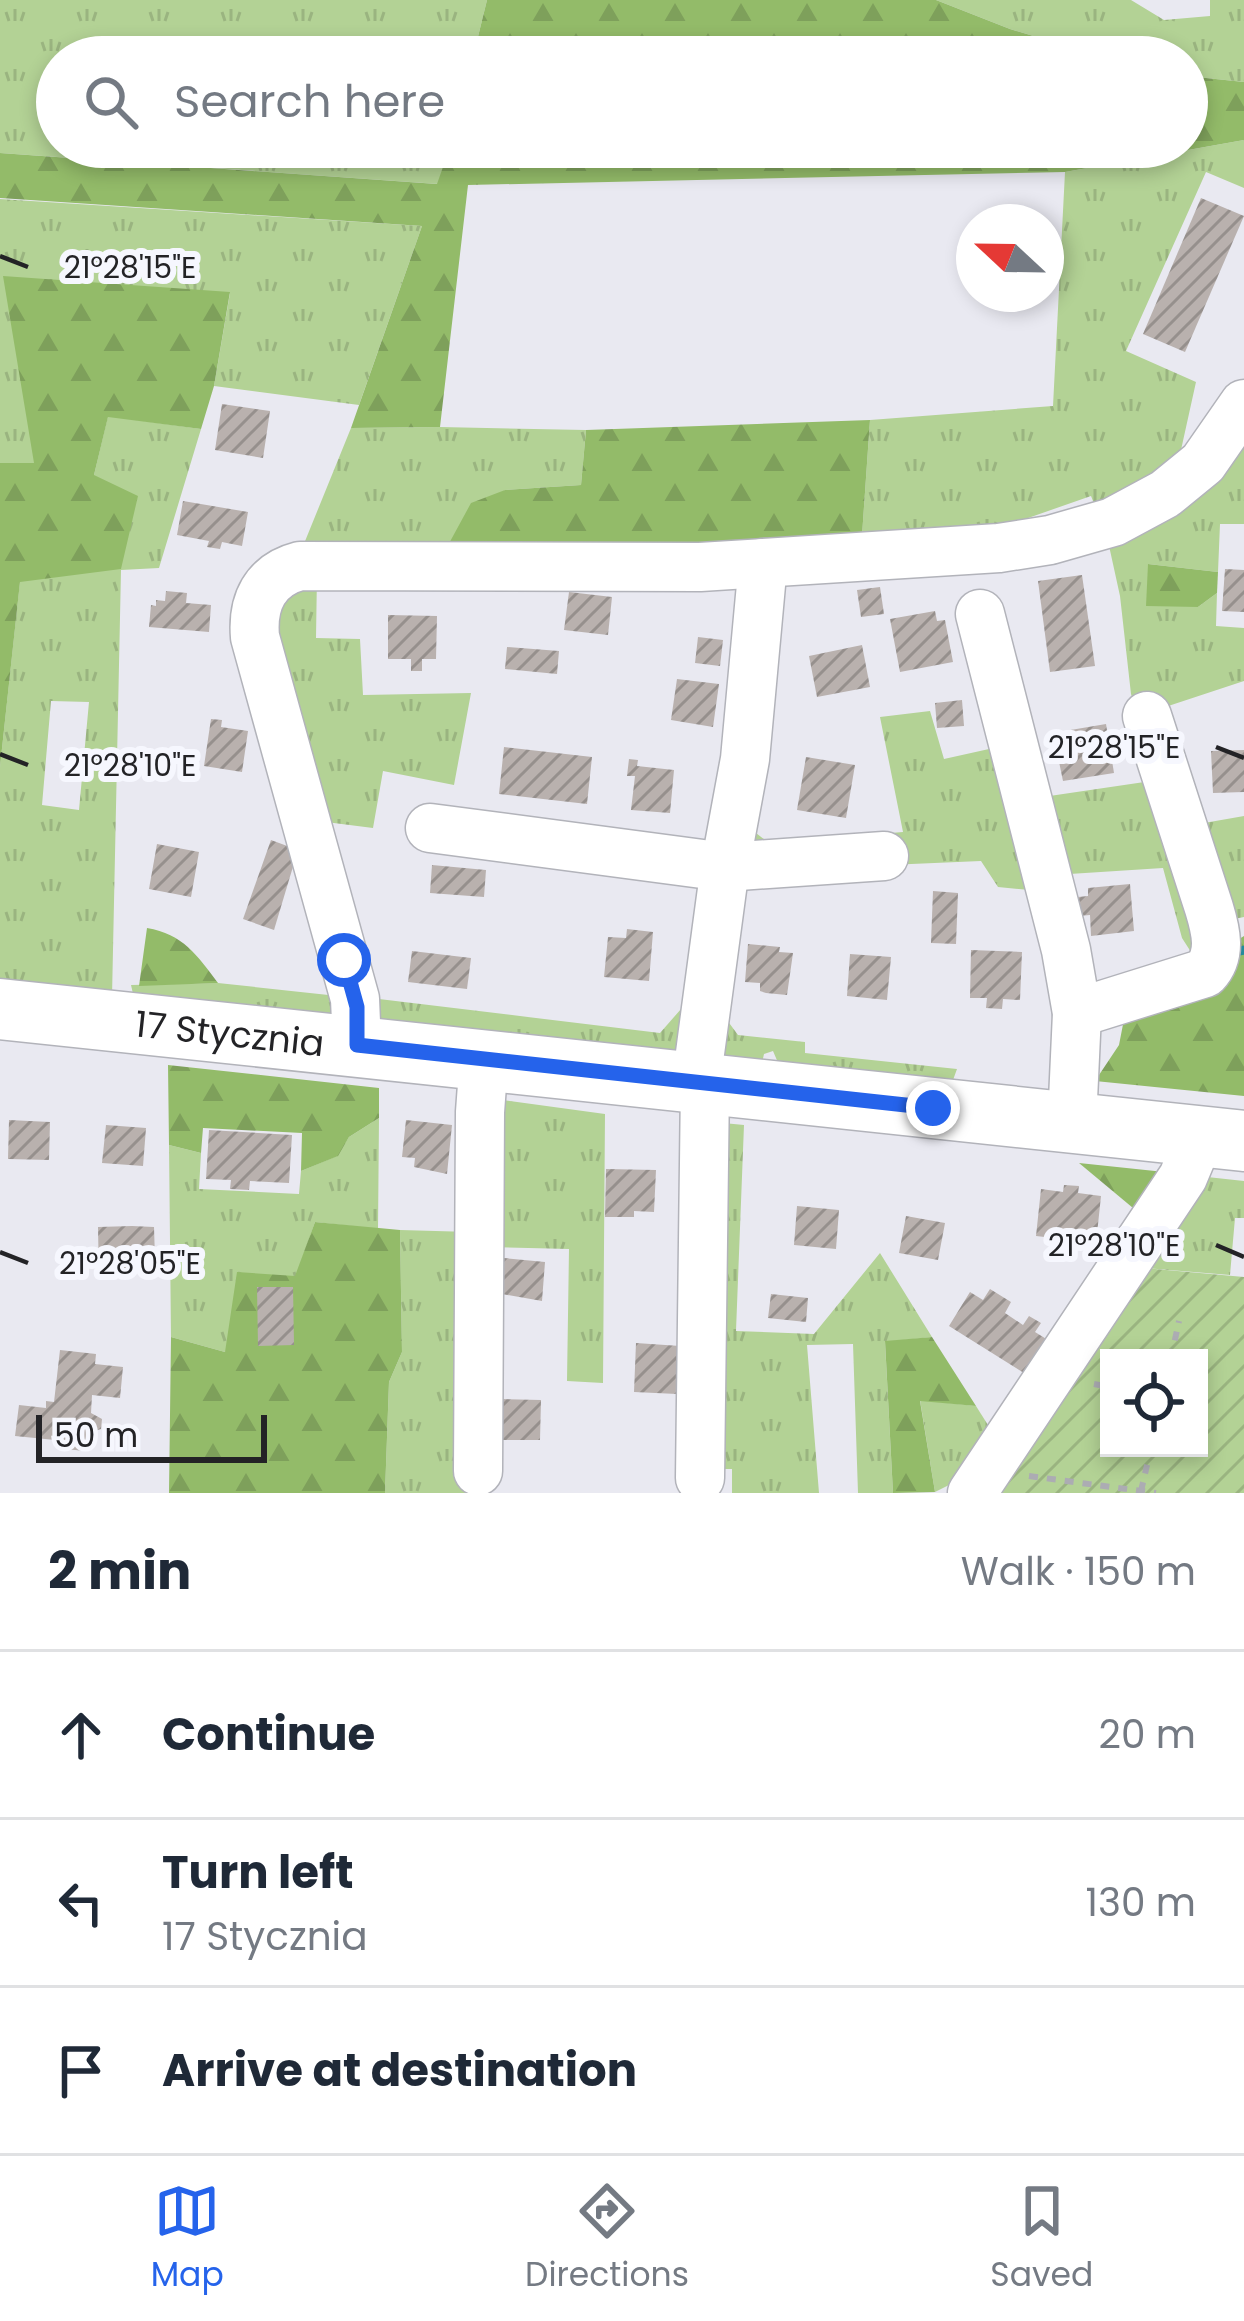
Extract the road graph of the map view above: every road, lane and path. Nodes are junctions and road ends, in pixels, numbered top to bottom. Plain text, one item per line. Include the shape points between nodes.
1 (1244, 404) edge
2 (763, 563) junction
3 (980, 614) dead end
4 (1147, 716) dead end
5 (430, 828) dead end
6 (884, 856) dead end
7 (725, 867) junction
8 (0, 1010) edge
9 (1076, 1012) junction
10 (357, 1045) junction
11 (484, 1058) junction
12 (701, 1084) junction
13 (1072, 1122) junction
14 (1222, 1139) edge
15 (1179, 1321) dead end
16 (1173, 1349) edge
17 (1094, 1384) dead end
18 (1100, 1385) edge
19 (1151, 1457) edge
20 (478, 1471) dead end
21 (700, 1478) dead end
22 (977, 1485) edge
23 (1150, 1492) edge

1 - 2 lane via 1194,472 1136,512 1087,532 999,548
2 - 7 lane via 746,759
2 - 10 lane via 300,566 268,582 255,637 355,999
3 - 9 lane
4 - 9 lane via 1213,921 1214,958 1204,973
5 - 7 lane
6 - 7 lane
7 - 12 lane
8 - 10 main road, 17 Stycznia
9 - 13 lane
10 - 11 main road, 17 Stycznia
11 - 12 main road, 17 Stycznia
11 - 20 lane
12 - 13 main road, 17 Stycznia
12 - 21 lane
13 - 14 main road, 17 Stycznia
14 - 22 lane via 1183,1178
15 - 16 path
17 - 18 path
19 - 23 path
22 - 23 path

